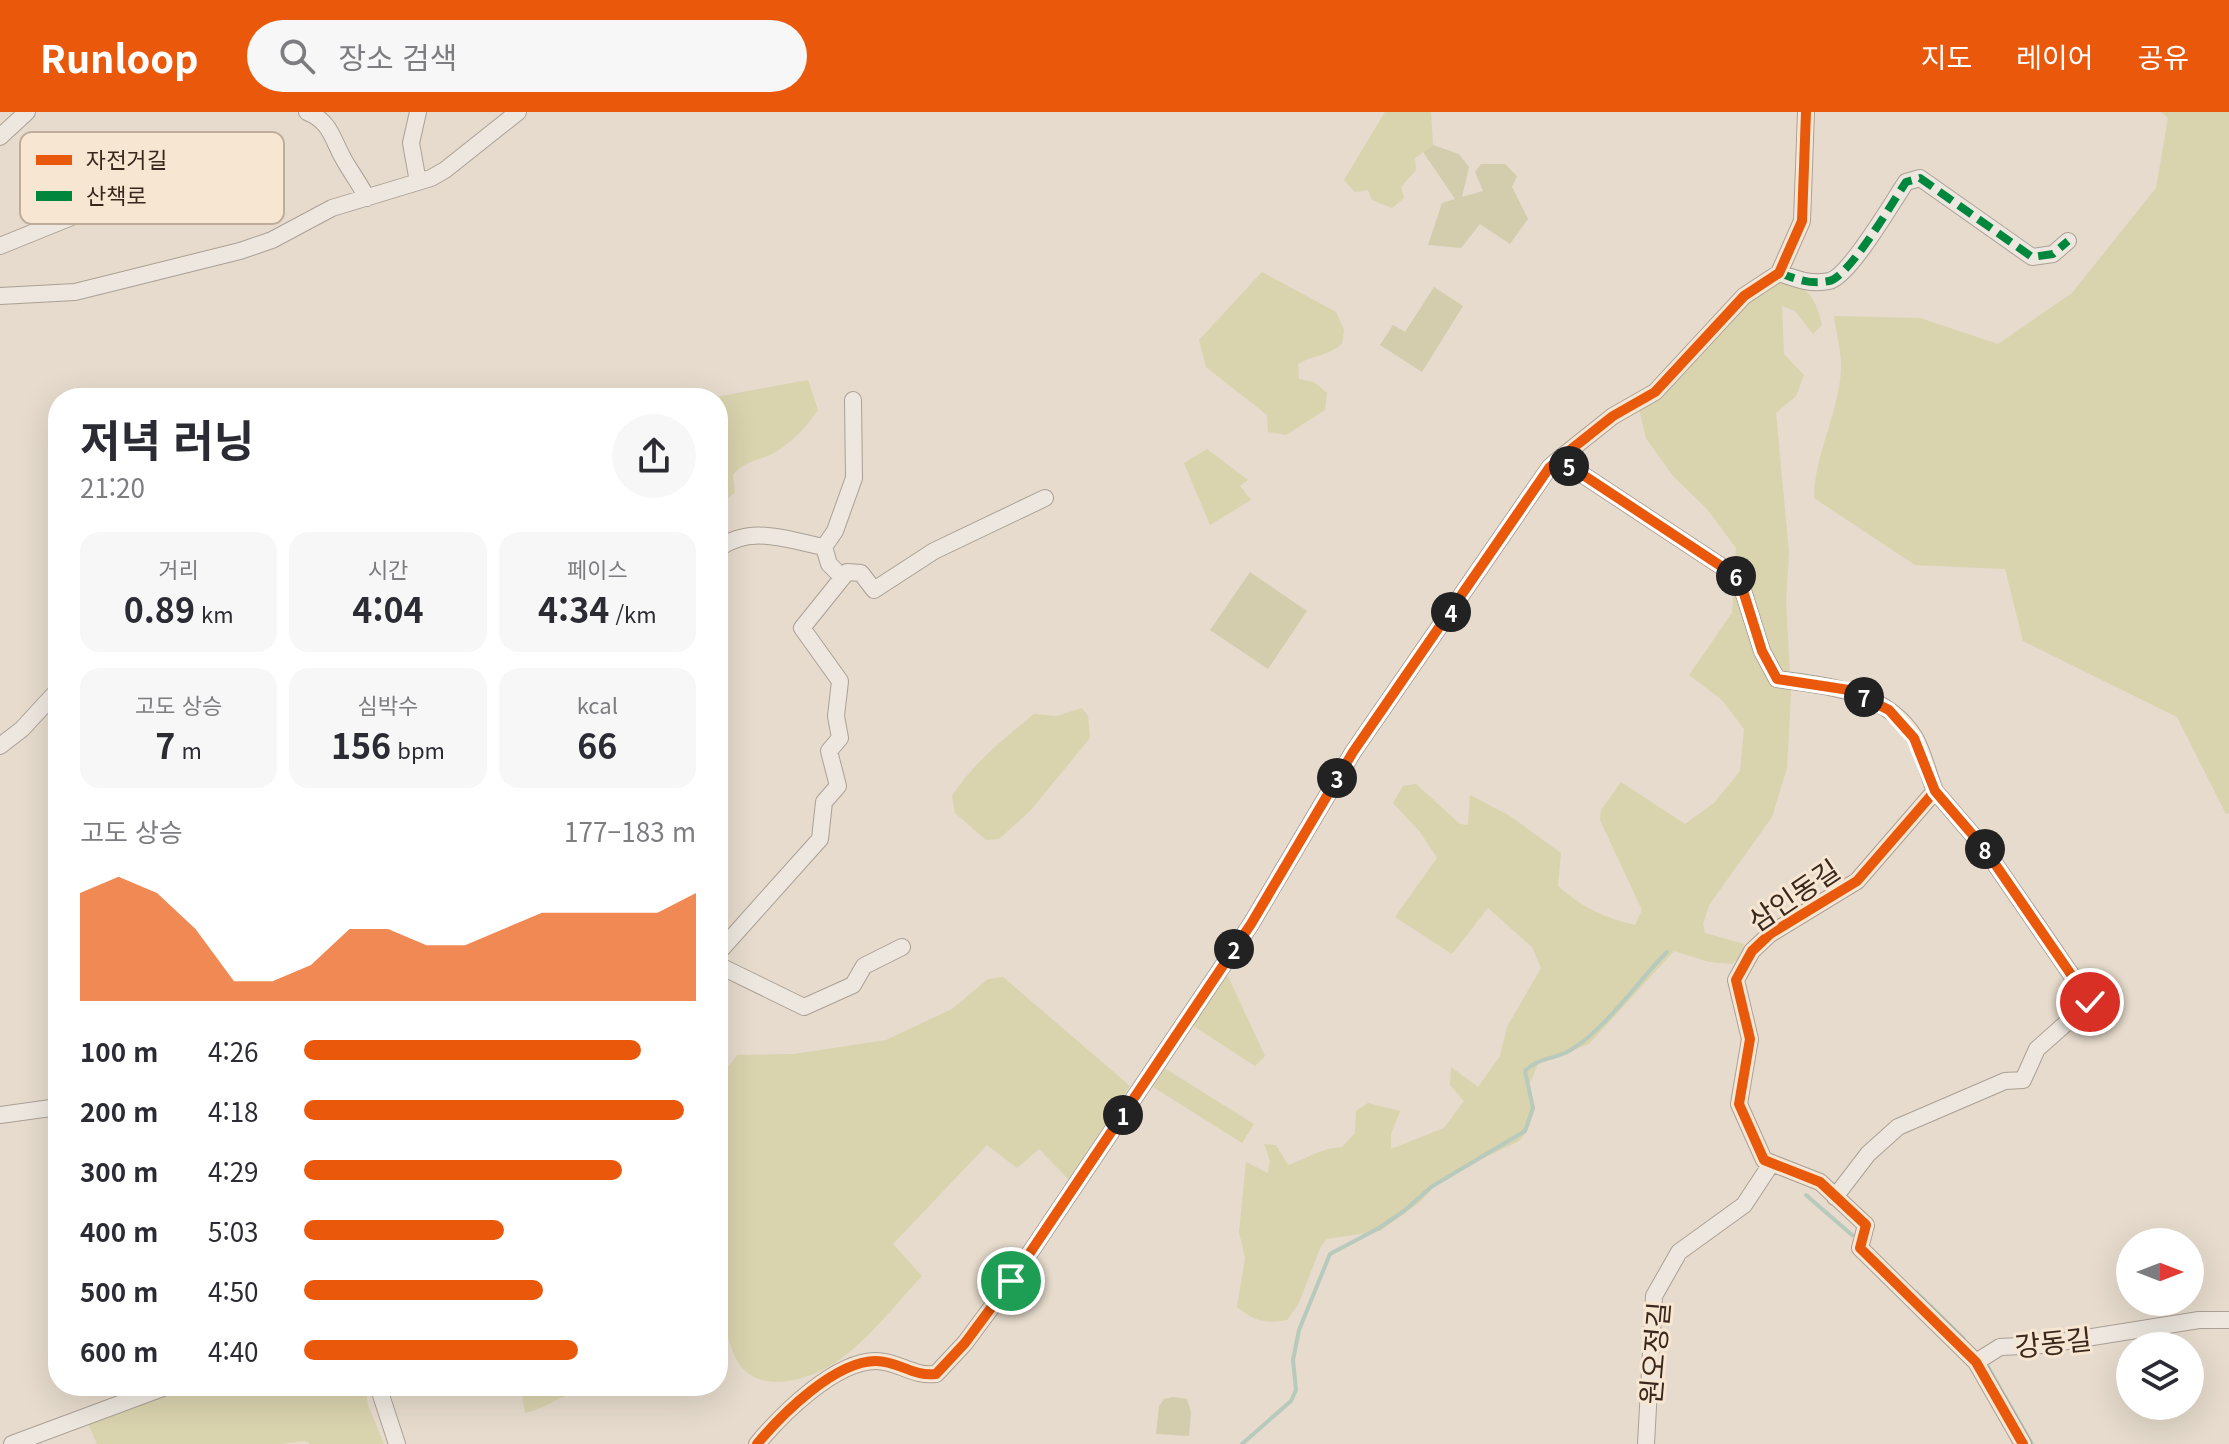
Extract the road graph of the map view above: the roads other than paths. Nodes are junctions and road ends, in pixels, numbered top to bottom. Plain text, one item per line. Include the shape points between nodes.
1 (27, 112) edge
2 (307, 112) edge
3 (418, 112) edge
4 (518, 112) edge
5 (1806, 112) edge
6 (0, 137) edge
7 (418, 182) junction
8 (367, 198) junction
9 (54, 224) edge
10 (2068, 241) dead end
11 (0, 246) edge
12 (1779, 273) junction
13 (0, 296) edge
14 (853, 400) dead end
15 (1559, 459) junction
16 (1045, 498) dead end
17 (728, 541) edge
18 (824, 547) junction
19 (842, 577) junction
20 (48, 701) edge
21 (0, 746) edge
22 (1935, 791) junction
23 (728, 942) edge
24 (902, 947) dead end
25 (728, 970) edge
26 (48, 1108) edge
27 (0, 1115) edge
28 (1771, 1164) junction
29 (1835, 1197) junction
30 (2229, 1320) edge
31 (1976, 1362) junction
32 (141, 1396) edge
33 (381, 1396) edge
34 (12, 1444) edge
35 (397, 1444) edge
36 (757, 1444) edge
37 (1646, 1444) edge
38 (2023, 1444) edge

1 - 6 street
2 - 8 street via 328,127
3 - 7 street via 411,143
4 - 7 street via 445,170
5 - 12 street via 1802,221
7 - 8 street
8 - 13 street via 332,208 240,251 75,292
9 - 11 street
10 - 12 street via 2053,254 2032,257 1920,178 1906,182 1852,264 1832,281 1808,283
12 - 15 street via 1744,296 1655,392 1613,416
14 - 18 street via 854,478
15 - 22 street via 1739,578 1762,651 1777,679 1849,690 1889,710 1914,738
15 - 36 street via 1353,752 1251,924 965,1343 936,1374 919,1375 875,1361 840,1372 774,1423
16 - 19 street via 934,551 874,590 861,573
17 - 18 street via 751,533
18 - 19 street via 829,564
19 - 23 street via 802,628 840,681 840,738 829,751 838,786 824,802 820,839
20 - 21 street
22 - 28 street, 삼인동길 via 1857,881 1770,934 1752,951 1736,980 1750,1039 1739,1104 1764,1160
22 - 29 street via 1984,848 2090,1002 2037,1049 2023,1080 1990,1086 1898,1127 1868,1154
24 - 25 street via 864,966 853,985 804,1007
26 - 27 street
28 - 29 street via 1820,1182
28 - 37 street, 원오정길 via 1744,1205 1679,1252 1654,1296
29 - 31 street via 1866,1225 1860,1248
30 - 31 street, 강동길 via 2000,1347
31 - 38 street
32 - 34 street
33 - 35 street

